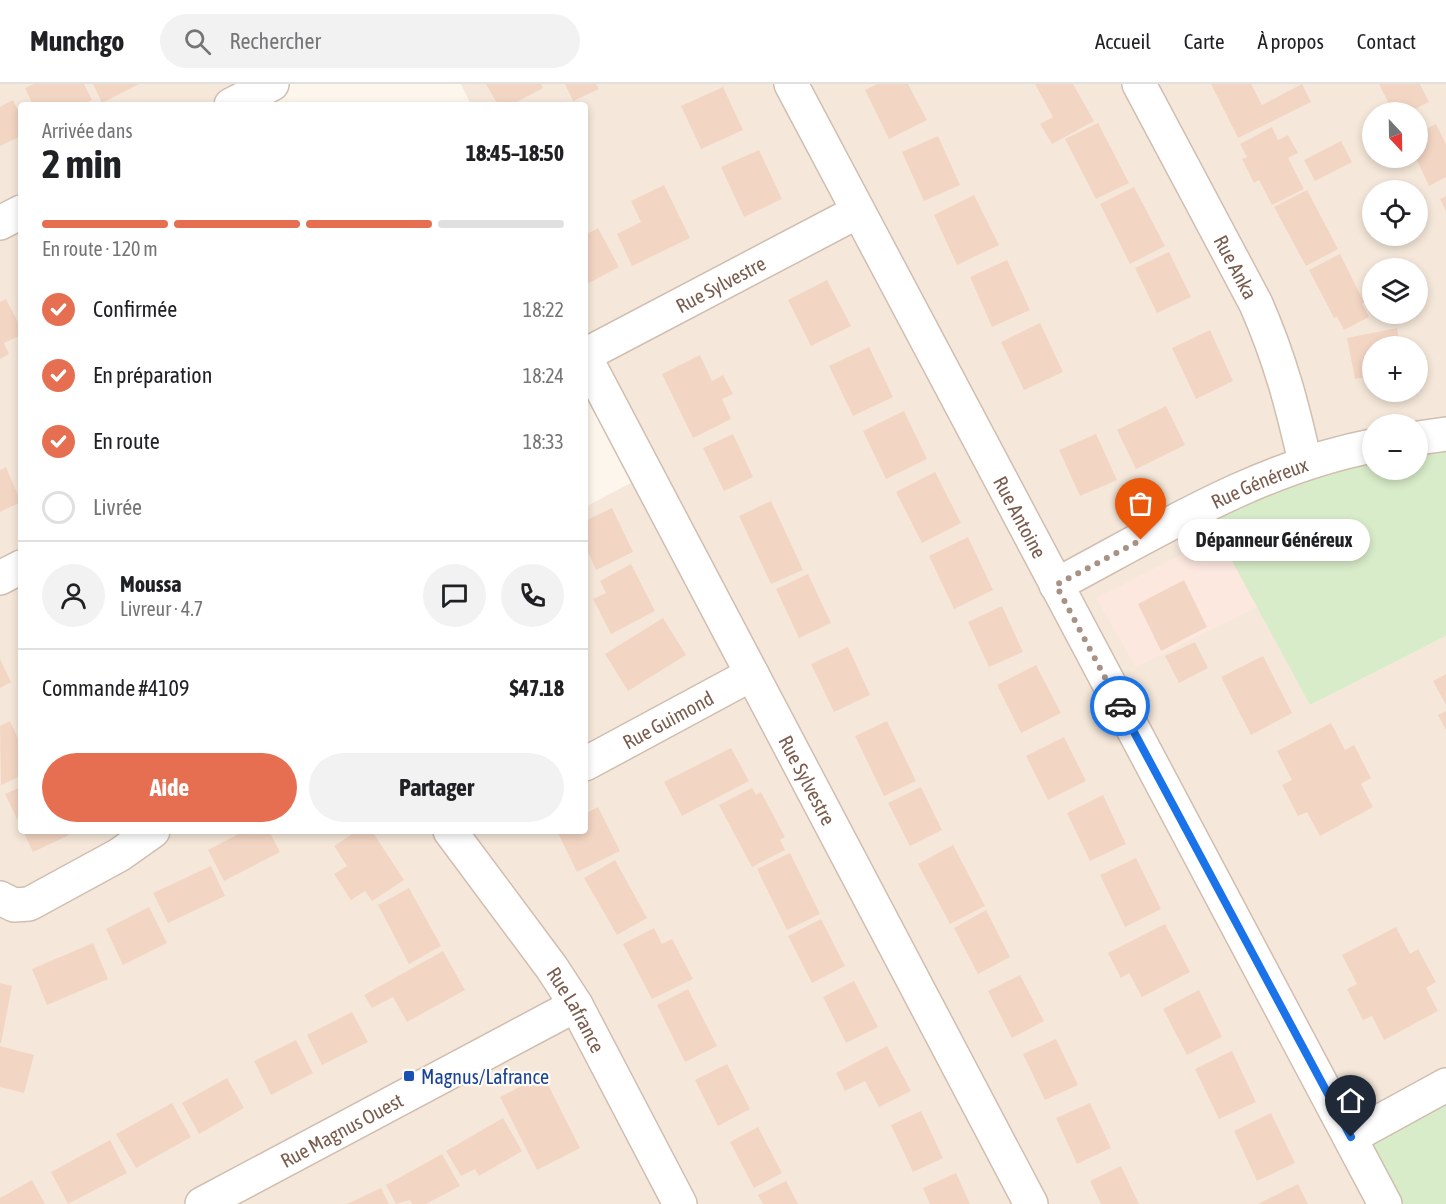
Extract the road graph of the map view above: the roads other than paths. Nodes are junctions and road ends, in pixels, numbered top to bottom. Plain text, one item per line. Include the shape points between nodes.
1 (272, 84) edge
2 (790, 84) edge
3 (1139, 84) edge
4 (237, 102) edge
5 (857, 212) junction
6 (18, 214) edge
7 (0, 223) edge
8 (588, 354) edge
9 (588, 362) edge
10 (1446, 434) edge
11 (1428, 437) edge
12 (1362, 448) edge
13 (1305, 462) junction
14 (18, 569) edge
15 (0, 578) edge
16 (1056, 585) junction
17 (752, 674) junction
18 (588, 762) edge
19 (149, 834) edge
20 (455, 834) edge
21 (0, 898) edge
22 (576, 1005) junction
23 (1446, 1085) edge
24 (1351, 1137) junction
25 (202, 1204) edge
26 (680, 1204) edge
27 (1031, 1204) edge
28 (1385, 1204) edge

1 - 4 street
2 - 5 street, Rue Antoine
3 - 13 street, Rue Anka via 1273,342
5 - 8 street, Rue Sylvestre
5 - 16 street, Rue Antoine
6 - 7 street
9 - 17 street, Rue Sylvestre
10 - 11 street
12 - 13 street, Rue Généreux
13 - 16 street, Rue Généreux via 1203,507
14 - 15 street
16 - 24 street, Rue Antoine
17 - 18 street, Rue Guimond
17 - 27 street, Rue Sylvestre
19 - 21 street via 119,855 29,904 14,905
20 - 22 street, Rue Lafrance
22 - 25 street, Rue Magnus Ouest
22 - 26 street, Rue Lafrance
23 - 24 street
24 - 28 street, Rue Antoine

